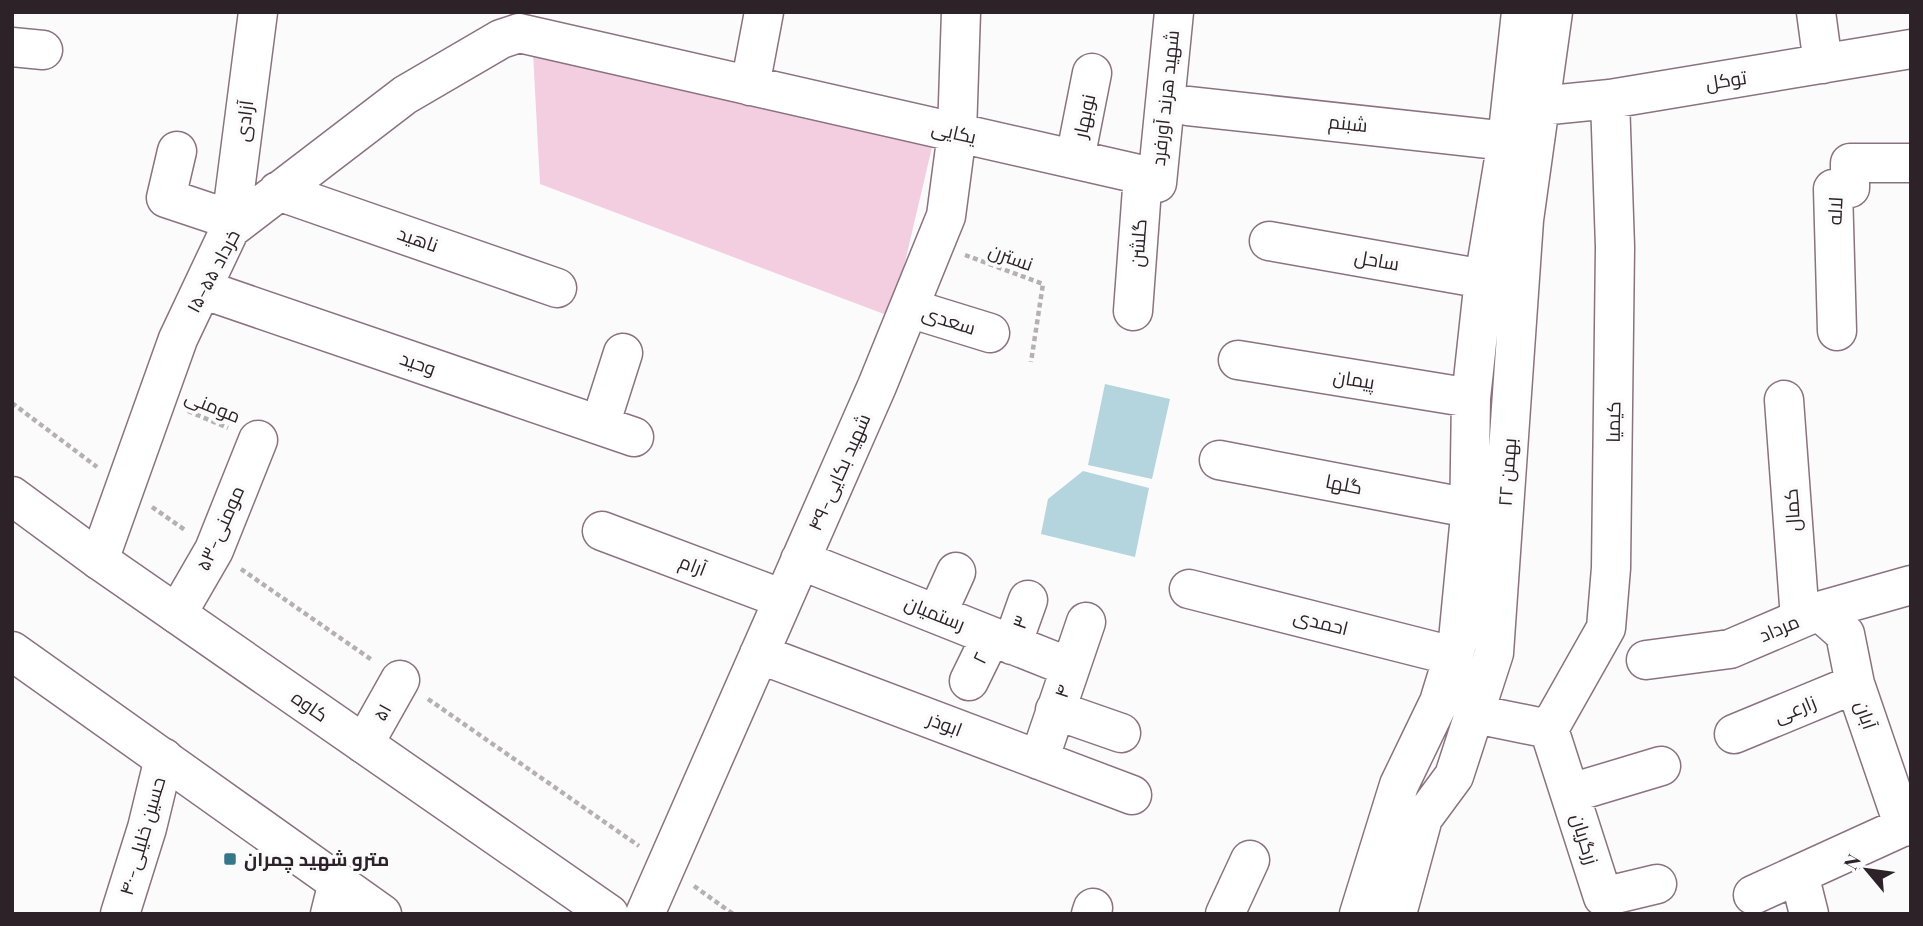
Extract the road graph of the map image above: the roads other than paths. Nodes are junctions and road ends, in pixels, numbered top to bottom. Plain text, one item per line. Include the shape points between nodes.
1 (258, 12) edge
2 (764, 12) edge
3 (961, 12) edge
4 (1174, 12) edge
5 (1521, 12) edge
6 (1553, 12) edge
7 (1815, 12) edge
8 (517, 22) edge
9 (1911, 49) edge
10 (1824, 64) junction
11 (1092, 73) dead end
12 (750, 86) junction
13 (1610, 99) junction
14 (1188, 106) dead end
15 (1540, 106) junction
16 (957, 133) junction
17 (1507, 141) junction
18 (177, 150) dead end
19 (1075, 159) junction
20 (1911, 163) edge
21 (1150, 179) junction
22 (278, 191) junction
23 (231, 224) junction
24 (1269, 241) dead end
25 (1484, 279) junction
26 (557, 288) dead end
27 (202, 289) junction
28 (909, 307) junction
29 (1133, 311) dead end
30 (1838, 331) dead end
31 (990, 333) dead end
32 (622, 353) dead end
33 (1238, 360) dead end
34 (1471, 398) junction
35 (1784, 400) dead end
36 (258, 440) road end
37 (1219, 460) dead end
38 (12, 496) edge
39 (1469, 508) junction
40 (602, 531) dead end
41 (800, 559) junction
42 (99, 560) junction
43 (956, 572) dead end
44 (1911, 585) edge
45 (1189, 589) dead end
46 (783, 599) junction
47 (1028, 600) dead end
48 (177, 614) junction
49 (937, 614) junction
50 (1809, 615) junction
51 (1086, 622) dead end
52 (1001, 640) junction
53 (12, 651) edge
54 (759, 654) junction
55 (1453, 656) junction
56 (1646, 660) dead end
57 (1069, 667) junction
58 (400, 680) dead end
59 (969, 681) dead end
60 (1855, 684) junction
61 (1055, 710) junction
62 (1475, 713) junction
63 (1549, 729) junction
64 (1121, 733) dead end
65 (1734, 734) dead end
66 (364, 744) junction
67 (164, 758) junction
68 (1039, 760) junction
69 (1661, 766) dead end
70 (1571, 793) junction
71 (1132, 795) dead end
72 (1907, 825) edge
73 (1250, 860) dead end
74 (1799, 874) junction
75 (1657, 884) dead end
76 (1753, 895) dead end
77 (334, 898) edge
78 (120, 914) edge
79 (382, 914) edge
80 (609, 914) edge
81 (645, 914) edge
82 (1225, 914) edge
83 (1359, 914) edge
84 (1397, 914) edge
85 (1809, 914) edge

1 - 23 street, آزادی
2 - 12 street
3 - 16 street, ۴۹-شهید بکایی
4 - 21 street, شهید هرند آورفرد
5 - 17 street, ۲۲ بهمن
6 - 15 street, ۲۲ بهمن
7 - 10 street
8 - 12 street, یکایی
8 - 22 street, ۱۵-۵۵ خرداد via 501,38 405,95
9 - 10 street, توکل
10 - 13 street, توکل
11 - 19 street, نوبهار
12 - 16 street, یکایی
13 - 15 street, توکل
13 - 63 street, کیمیا via 1615,247 1611,568 1606,628
14 - 17 street, شبنم
15 - 62 street, ۲۲ بهمن via 1524,220 1494,653
16 - 19 street, یکایی
16 - 28 street, ۴۹-شهید بکایی via 946,216
17 - 25 street, ۲۲ بهمن
18 - 23 street via 166,198 177,219
19 - 21 street, یکایی
20 - 30 street, لاله via 1850,163 1850,188 1833,189
21 - 29 street, گلشن
22 - 23 street, ۱۵-۵۵ خرداد
22 - 26 street, ناهید
23 - 27 street, ۱۵-۵۵ خرداد
24 - 25 street, ساحل
25 - 34 street, ۲۲ بهمن
27 - 32 street, وحید via 617,431
27 - 42 street, ۱۵-۵۵ خرداد via 178,339
28 - 31 street, سعدی
28 - 41 street, ۴۹-شهید بکایی
33 - 34 street, پیمان
34 - 39 street, ۲۲ بهمن
35 - 50 street, کمال
36 - 48 street, ۵۳-مومنی via 214,550
37 - 39 street, گلها
38 - 42 street, کاوه
39 - 55 street, ۲۲ بهمن
40 - 46 street, آرام
41 - 46 street, ۴۹-شهید بکایی
41 - 49 street, رستمیان
42 - 48 street, کاوه
43 - 49 street
44 - 50 street, مرداد
45 - 55 street, احمدی
46 - 54 street, ۴۹-شهید بکایی
47 - 52 street, ۳
48 - 66 street, کاوه
49 - 52 street, رستمیان
50 - 56 street, مرداد via 1730,649
50 - 60 street, آبان via 1845,634
51 - 57 street, ۴
52 - 57 street, رستمیان
52 - 59 street, ۲
53 - 67 street
54 - 68 street, ابوذر
54 - 81 street, ۴۹-شهید بکایی
55 - 83 street, ۲۲ بهمن via 1439,702 1395,796
57 - 61 street, ۴
58 - 66 street, ۵۱
60 - 65 street, زارعی
60 - 72 street, آبان
61 - 64 street
61 - 68 street, ۴
62 - 63 street
62 - 84 street, ۲۲ بهمن via 1454,776 1423,818
63 - 70 street, زرگریان
66 - 80 street, کاوه
67 - 77 street
67 - 78 street, ۴۰-حسین خلیلی
68 - 71 street, ابوذر
69 - 70 street
70 - 75 street, زرگریان via 1603,897
72 - 74 street, آبان
73 - 82 street
74 - 76 street, آبان
74 - 85 street
77 - 79 street

